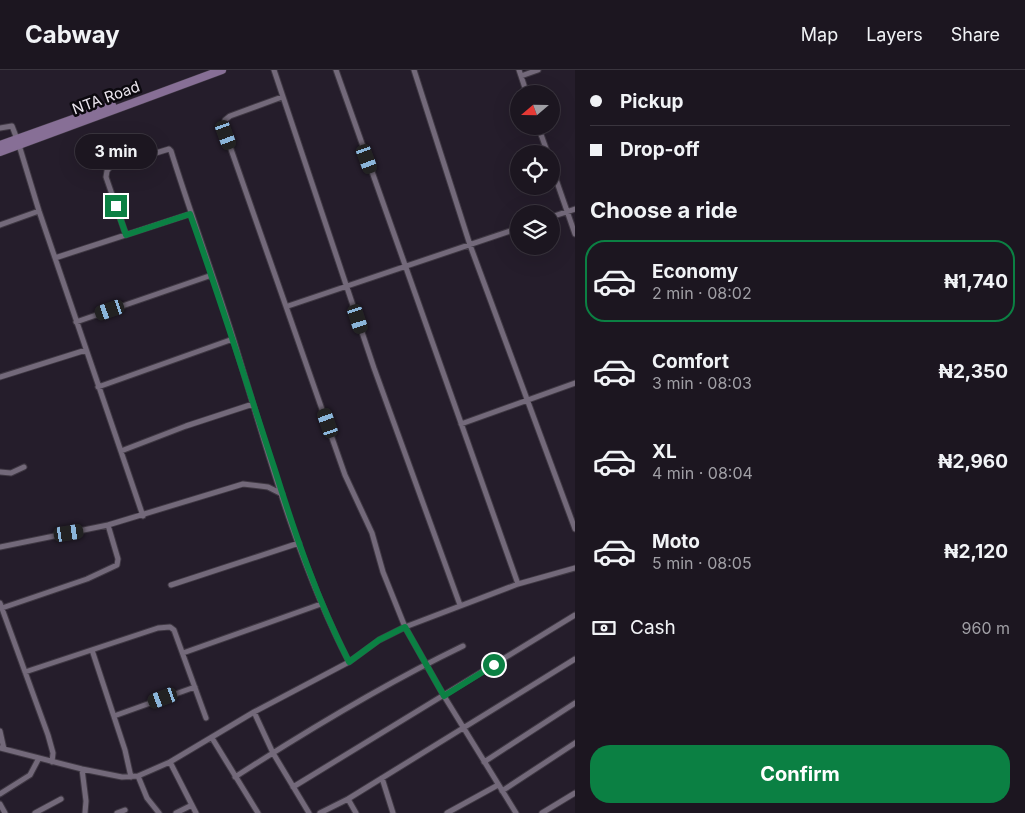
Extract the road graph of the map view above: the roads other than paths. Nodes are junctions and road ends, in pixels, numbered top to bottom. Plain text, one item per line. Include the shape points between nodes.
1 (211, 70) edge
2 (222, 70) edge
3 (274, 70) edge
4 (336, 70) edge
5 (414, 70) edge
6 (538, 70) edge
7 (520, 73) edge
8 (524, 85) edge
9 (282, 97) junction
10 (0, 128) edge
11 (18, 142) junction
12 (0, 145) edge
13 (0, 152) edge
14 (560, 191) edge
15 (575, 209) edge
16 (39, 211) junction
17 (567, 211) junction
18 (190, 214) junction
19 (560, 214) edge
20 (0, 225) edge
21 (510, 231) edge
22 (575, 234) edge
23 (126, 235) junction
24 (470, 245) junction
25 (56, 258) junction
26 (405, 265) junction
27 (212, 275) junction
28 (347, 286) junction
29 (288, 306) junction
30 (76, 322) junction
31 (233, 339) junction
32 (86, 350) junction
33 (0, 377) edge
34 (575, 382) edge
35 (98, 387) junction
36 (526, 399) junction
37 (253, 404) junction
38 (460, 424) junction
39 (122, 452) junction
40 (24, 467) dead end
41 (0, 472) edge
42 (282, 494) junction
43 (143, 516) junction
44 (108, 525) junction
45 (575, 529) edge
46 (299, 543) junction
47 (0, 547) edge
48 (575, 568) edge
49 (518, 584) junction
50 (170, 585) dead end
51 (320, 604) junction
52 (1, 605) edge
53 (460, 605) junction
54 (575, 616) edge
55 (405, 627) junction
56 (463, 646) dead end
57 (92, 650) junction
58 (183, 653) junction
59 (575, 659) edge
60 (349, 662) junction
61 (427, 663) junction
62 (25, 672) junction
63 (195, 686) junction
64 (444, 696) junction
65 (575, 703) edge
66 (254, 712) junction
67 (114, 716) junction
68 (206, 718) dead end
69 (465, 728) junction
70 (0, 731) edge
71 (212, 738) junction
72 (575, 743) edge
73 (2, 749) edge
74 (273, 753) junction
75 (39, 758) junction
76 (52, 762) junction
77 (170, 762) junction
78 (484, 762) junction
79 (82, 770) junction
80 (138, 776) junction
81 (131, 777) junction
82 (235, 778) junction
83 (382, 778) junction
84 (294, 787) junction
85 (500, 788) junction
86 (575, 793) edge
87 (0, 794) edge
88 (62, 799) dead end
89 (348, 799) junction
90 (0, 804) edge
91 (192, 805) junction
92 (125, 810) dead end
93 (4, 813) edge
94 (35, 813) edge
95 (85, 813) edge
96 (117, 813) edge
97 (160, 813) edge
98 (176, 813) edge
99 (196, 813) edge
100 (258, 813) edge
101 (309, 813) edge
102 (320, 813) edge
103 (356, 813) edge
104 (393, 813) edge
105 (447, 813) edge
106 (516, 813) edge
107 (542, 813) edge

1 - 11 main road, NTA Road
2 - 11 main road, NTA Road
3 - 9 street
4 - 26 street
5 - 24 street
6 - 7 street
7 - 8 street
9 - 28 street
9 - 29 street via 230,116 224,127
10 - 11 street via 12,126
11 - 12 main road, NTA Road
11 - 13 main road, NTA Road
11 - 16 street
14 - 17 street
15 - 17 street
16 - 20 street
16 - 25 street
17 - 19 street
17 - 22 street
18 - 23 street
18 - 23 street via 171,151 165,148 106,171
18 - 27 street
21 - 24 street
23 - 25 street
24 - 26 street
24 - 36 street
25 - 30 street
26 - 28 street
26 - 38 street
27 - 30 street
27 - 31 street
28 - 29 street
28 - 53 street
29 - 55 street via 346,475 372,532 383,572
30 - 32 street
31 - 35 street
31 - 37 street
32 - 33 street
32 - 35 street
34 - 36 street
35 - 39 street
36 - 38 street
36 - 45 street
37 - 39 street
37 - 42 street
38 - 49 street
39 - 43 street
40 - 41 street via 11,473
42 - 43 street via 268,486 242,484
42 - 46 street
43 - 44 street
44 - 47 street
44 - 52 street via 117,565 87,579
46 - 50 street
46 - 51 street
48 - 49 street
49 - 53 street
51 - 58 street
51 - 60 street
52 - 62 street
53 - 55 street
54 - 64 street
55 - 60 street via 379,640
55 - 61 street
56 - 61 street
57 - 58 street via 166,626 174,630
57 - 62 street
57 - 67 street
58 - 63 street
59 - 69 street
60 - 66 street
61 - 64 street
61 - 74 street
62 - 76 street via 48,735
63 - 67 street
63 - 68 street
64 - 69 street
64 - 84 street
65 - 78 street
66 - 71 street
66 - 74 street
67 - 81 street
69 - 78 street
69 - 83 street
70 - 73 street
71 - 77 street
71 - 82 street
72 - 85 street
73 - 75 street
74 - 82 street
74 - 84 street
75 - 76 street
75 - 87 street via 30,776
76 - 79 street
77 - 80 street
77 - 91 street
78 - 85 street
79 - 81 street
79 - 95 street
80 - 81 street
80 - 97 street via 149,801
82 - 100 street
83 - 89 street
83 - 104 street
84 - 101 street
85 - 105 street
85 - 106 street
86 - 107 street
88 - 94 street
89 - 102 street
89 - 103 street
90 - 93 street
91 - 98 street
91 - 99 street
92 - 96 street

